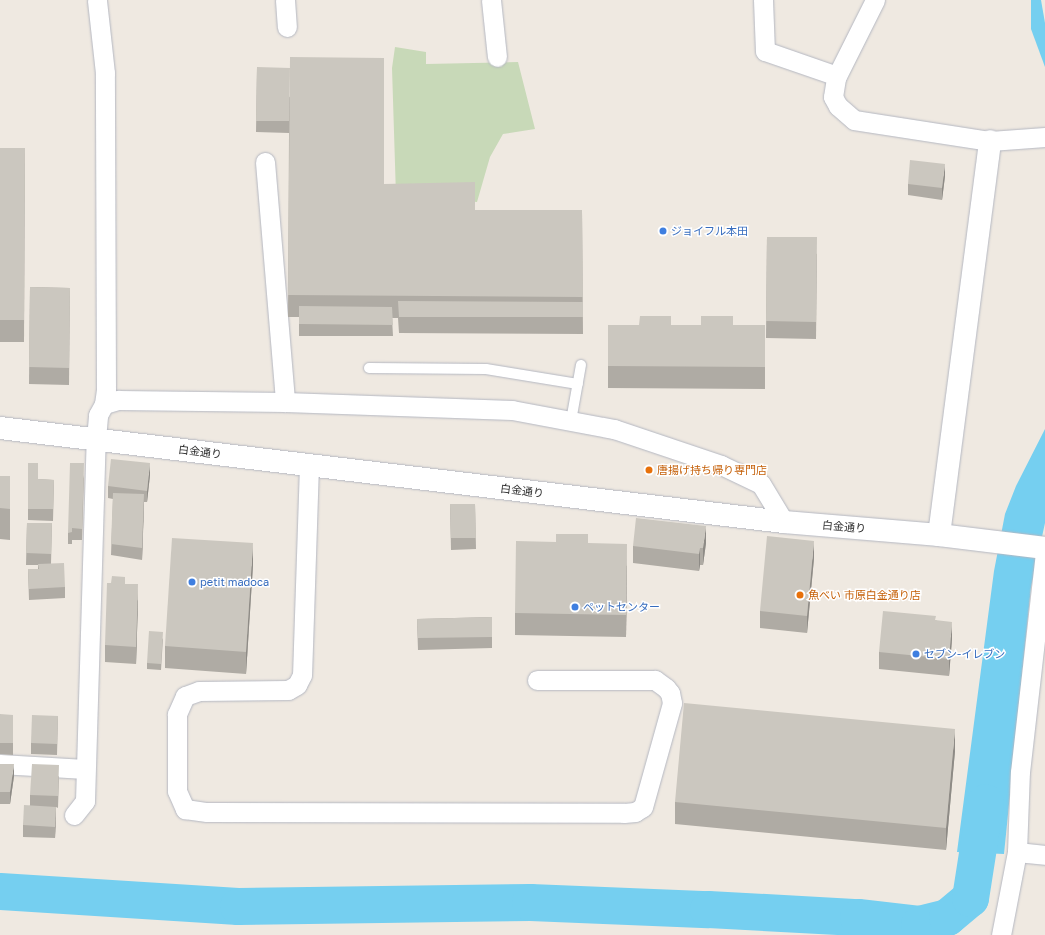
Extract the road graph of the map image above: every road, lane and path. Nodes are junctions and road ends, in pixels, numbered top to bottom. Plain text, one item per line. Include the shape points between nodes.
1 (97, 0) edge
2 (285, 0) edge
3 (491, 0) edge
4 (763, 0) edge
5 (875, 0) edge
6 (287, 27) dead end
7 (497, 57) dead end
8 (837, 76) junction
9 (1045, 137) edge
10 (990, 141) junction
11 (265, 162) dead end
12 (581, 365) dead end
13 (369, 368) dead end
14 (578, 384) junction
15 (285, 402) junction
16 (104, 404) junction
17 (571, 421) junction
18 (0, 428) edge
19 (96, 440) junction
20 (308, 465) junction
21 (784, 522) junction
22 (939, 535) junction
23 (1045, 548) edge
24 (1045, 553) edge
25 (537, 680) dead end
26 (1037, 707) edge
27 (0, 764) edge
28 (86, 769) junction
29 (74, 815) dead end
30 (1017, 852) junction
31 (1045, 855) edge
32 (1001, 935) edge

1 - 16 street via 106,73
2 - 6 street
3 - 7 street
4 - 8 street via 765,51
5 - 8 street
8 - 10 street via 833,97 838,106 854,120
9 - 10 street
10 - 22 street
11 - 15 street
12 - 14 lane
13 - 14 lane via 486,369
14 - 17 lane
15 - 16 street via 118,400
15 - 17 street via 512,410
16 - 19 street via 98,415
17 - 21 street via 614,429 751,479 769,494
18 - 19 street, 白金通り
19 - 20 street, 白金通り
19 - 28 street
20 - 21 street, 白金通り
20 - 25 street via 302,675 297,685 288,690 199,691 185,696 177,714 177,791 185,809 192,812 624,813 635,812 643,807 672,703 666,688 655,680
21 - 22 street, 白金通り
22 - 23 street, 白金通り
24 - 26 street via 1039,591
26 - 30 street via 1020,772
27 - 28 street
28 - 29 street via 85,801
30 - 31 street
30 - 32 street

